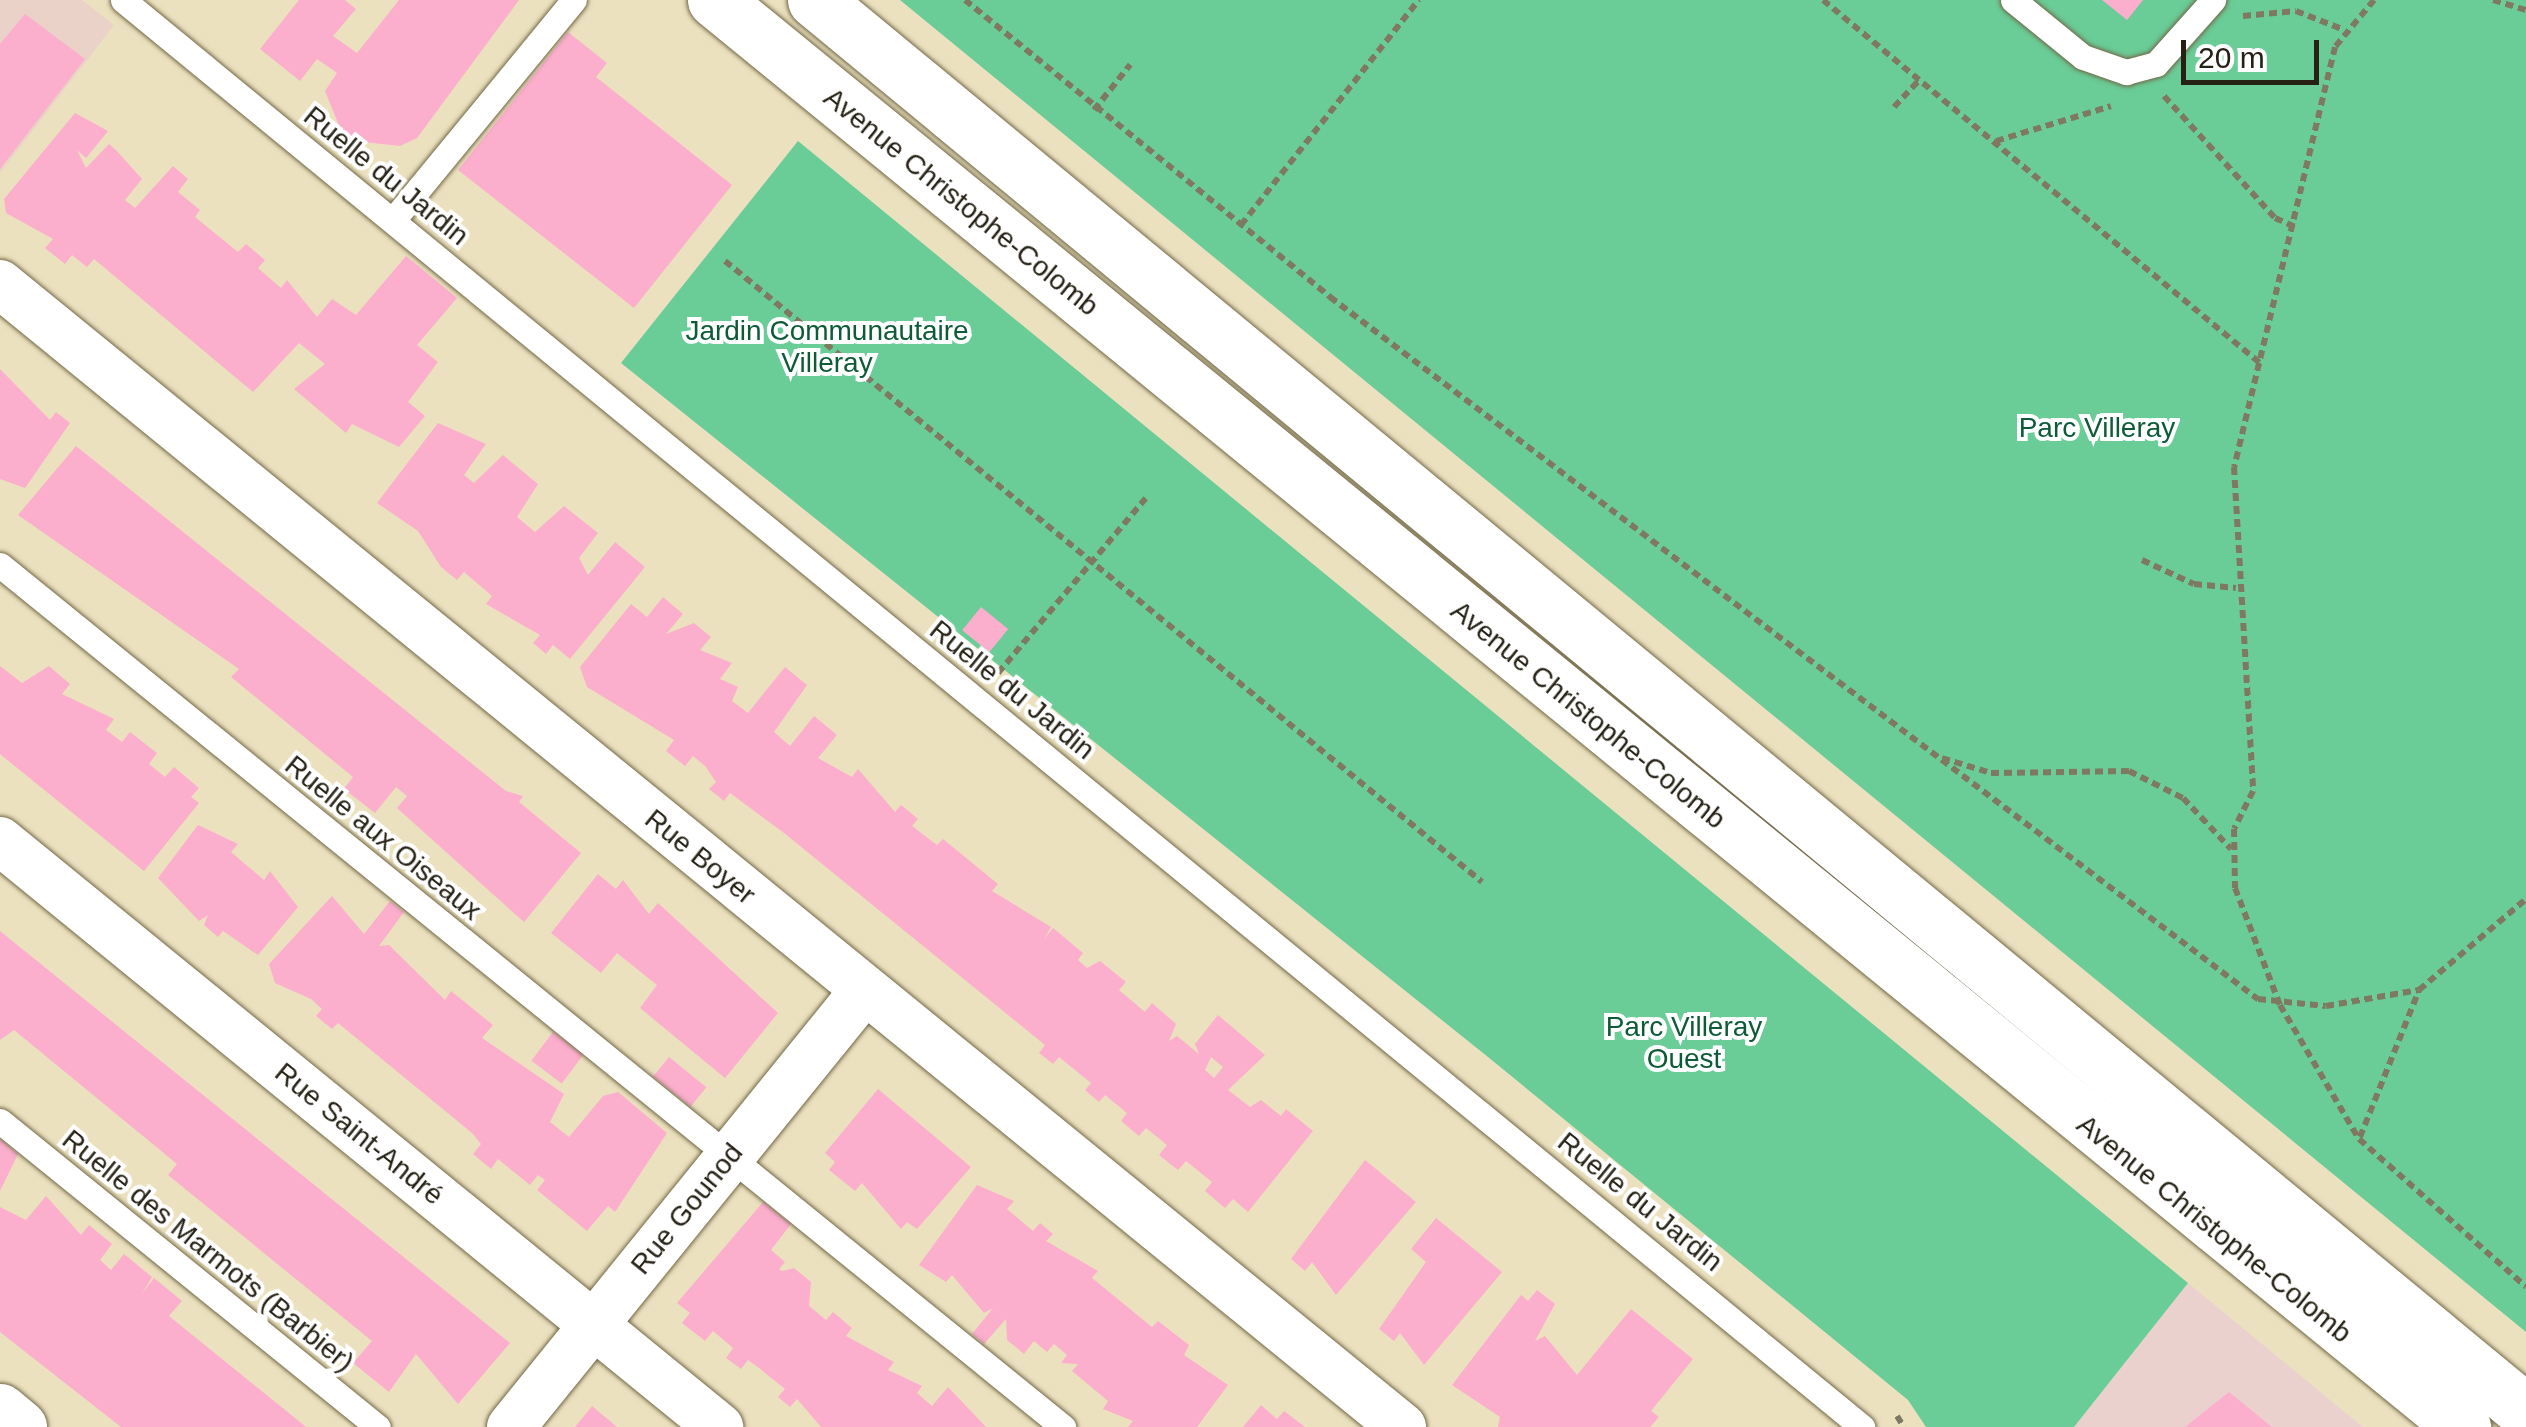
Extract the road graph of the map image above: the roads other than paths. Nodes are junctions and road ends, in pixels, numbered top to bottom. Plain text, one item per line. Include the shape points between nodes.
1 (123, 0) edge
2 (574, 0) edge
3 (716, 0) edge
4 (815, 0) edge
5 (2013, 0) edge
6 (2212, 0) edge
7 (393, 220) junction
8 (0, 284) edge
9 (0, 565) edge
10 (0, 841) edge
11 (864, 992) junction
12 (0, 1121) edge
13 (729, 1158) junction
14 (592, 1325) junction
15 (0, 1412) edge
16 (2526, 1412) edge
17 (19, 1427) edge
18 (378, 1427) edge
19 (510, 1427) edge
20 (719, 1427) edge
21 (1063, 1427) edge
22 (1402, 1427) edge
23 (1862, 1427) edge
24 (2463, 1427) edge

1 - 7 lane, Ruelle du Jardin
2 - 7 lane
3 - 24 main road, Avenue Christophe-Colomb
4 - 16 main road
5 - 6 lane via 2094,64 2126,72 2156,64
7 - 23 lane, Ruelle du Jardin
8 - 11 street, Rue Boyer
9 - 13 lane, Ruelle aux Oiseaux
10 - 14 street, Rue Saint-André
11 - 13 street, Rue Gounod
11 - 22 street, Rue Boyer
12 - 18 lane, Ruelle des Marmots (Barbier)
13 - 14 street, Rue Gounod
13 - 21 lane, Ruelle aux Oiseaux
14 - 19 street, Rue Gounod
14 - 20 street, Rue Saint-André
15 - 17 main road

